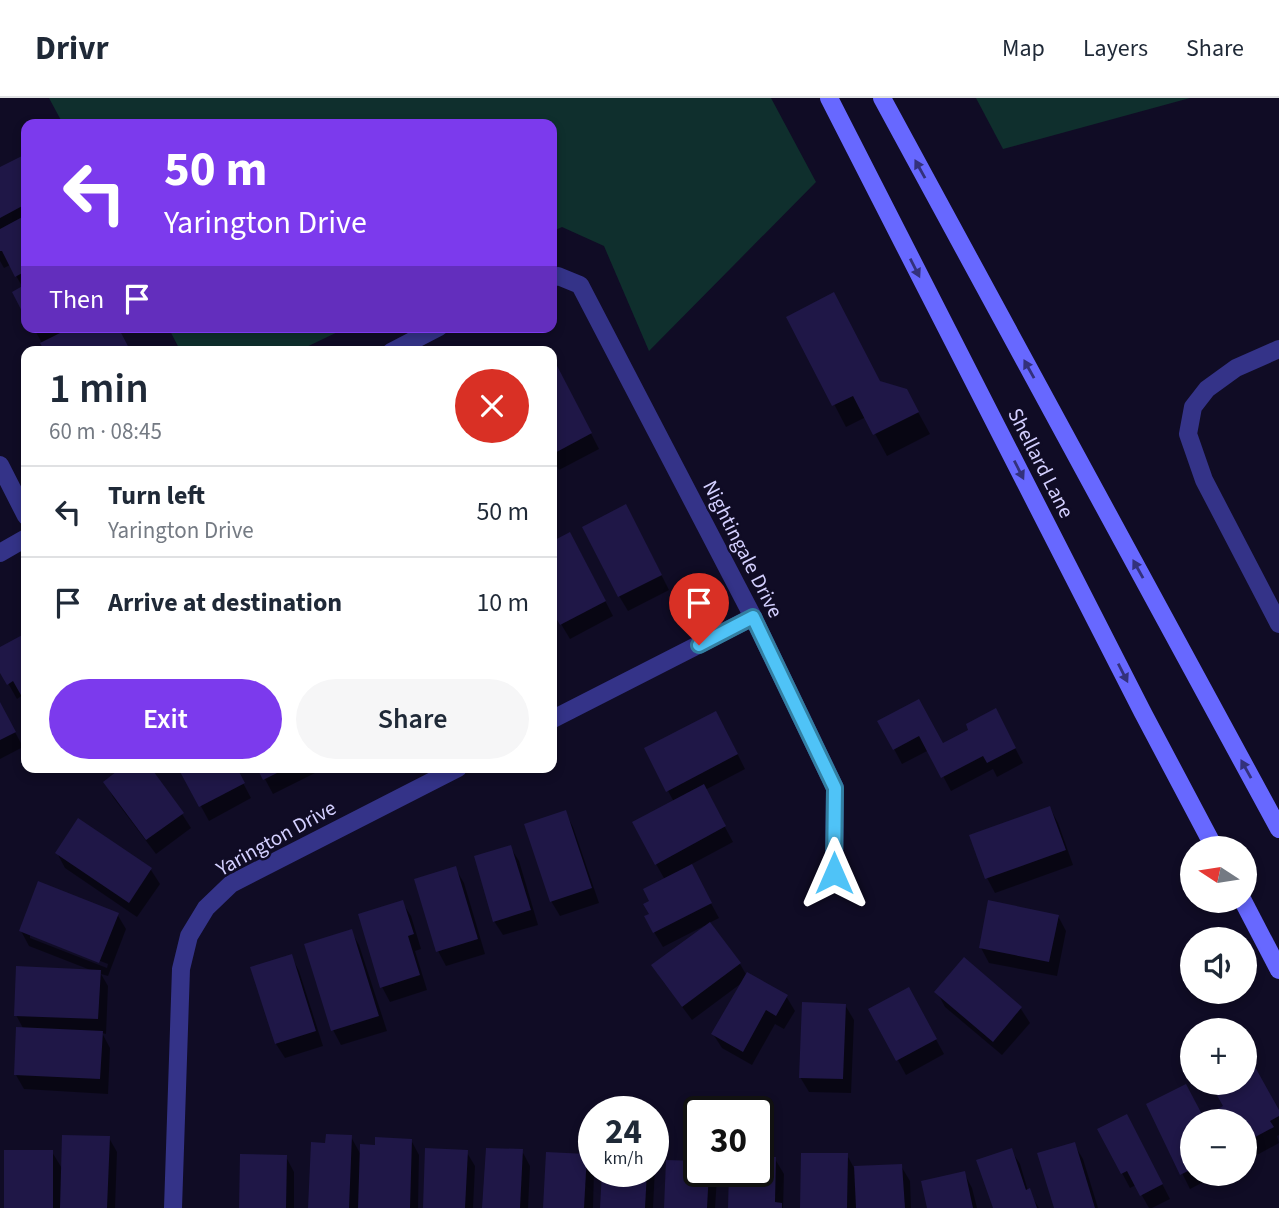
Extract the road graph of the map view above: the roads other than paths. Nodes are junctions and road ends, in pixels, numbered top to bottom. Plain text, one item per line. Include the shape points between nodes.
1 (829, 98) edge
2 (881, 98) edge
3 (557, 276) edge
4 (427, 333) edge
5 (403, 346) edge
6 (1279, 349) edge
7 (0, 465) edge
8 (21, 506) edge
9 (21, 541) edge
10 (0, 553) edge
11 (753, 617) junction
12 (1279, 624) edge
13 (557, 717) edge
14 (447, 773) edge
15 (1279, 828) edge
16 (1208, 836) edge
17 (834, 873) dead end
18 (1250, 914) edge
19 (1279, 970) edge
20 (173, 1208) edge

1 -> 16 main road, Shellard Lane
15 -> 2 main road, Shellard Lane
3 - 11 street, Nightingale Drive via 580,285
4 - 5 street
6 - 12 street via 1236,368 1207,390 1193,407 1188,433 1204,480
7 - 8 street
9 - 10 street
11 - 13 street
11 - 17 street, Nightingale Drive via 835,788
14 - 20 street, Yarington Drive via 231,884 206,908 189,936 181,969
18 - 19 main road

